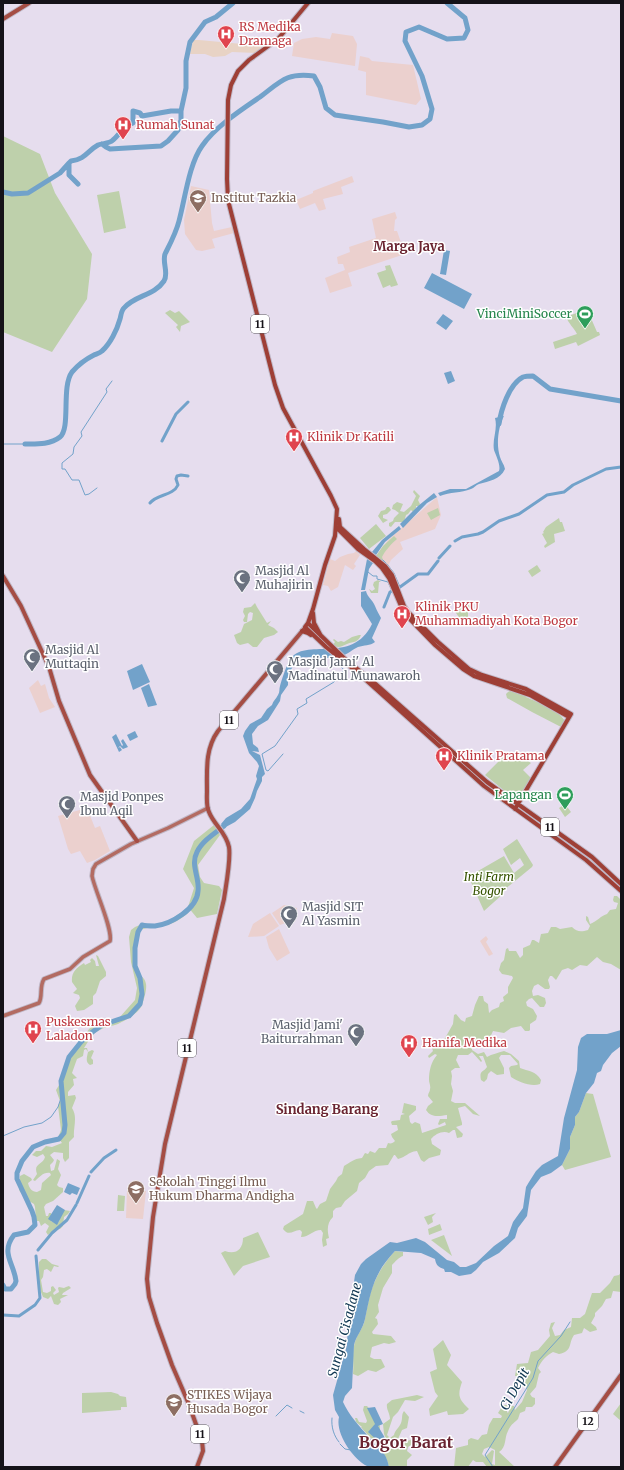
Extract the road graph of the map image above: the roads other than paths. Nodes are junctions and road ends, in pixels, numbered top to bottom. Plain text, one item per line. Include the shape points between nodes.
1 (29, 3) edge
2 (308, 3) edge
3 (3, 19) edge
4 (337, 509) junction
5 (336, 527) junction
6 (344, 534) junction
7 (335, 536) junction
8 (368, 554) junction
9 (3, 576) edge
10 (313, 609) junction
11 (307, 625) junction
12 (302, 631) junction
13 (322, 638) junction
14 (326, 646) junction
15 (345, 661) junction
16 (518, 805) junction
17 (208, 808) junction
18 (515, 809) junction
19 (137, 841) junction
20 (621, 884) edge
21 (621, 891) edge
22 (3, 1016) edge
23 (621, 1375) edge
24 (197, 1467) edge
25 (555, 1467) edge

1 - 3 main road
2 - 4 highway, 11 via 278,39 238,71 230,89 228,200 280,402
4 - 5 highway, 11
4 - 8 highway, 11 via 340,526
5 - 6 highway, 11
5 - 7 highway, 11
6 - 7 highway via 339,533
6 - 8 highway, 11
7 - 10 highway, 11
8 - 16 highway, 11 via 386,573 412,620 469,668 482,675 526,689 570,716
9 - 19 main road via 21,606 49,667 59,701 90,775
10 - 11 highway, 11
10 - 13 highway via 314,623
11 - 12 main road, 11
11 - 13 highway
11 - 14 highway
12 - 14 highway
12 - 17 main road, 11 via 212,740 207,766
13 - 14 highway
14 - 15 highway, 11
15 - 16 highway, 11 via 375,683 487,782
15 - 18 highway, 11 via 449,756
16 - 18 highway, 11
16 - 20 highway, 11 via 592,857
17 - 19 main road
17 - 24 main road, 11 via 229,849 225,891 165,1144 147,1279 149,1297 159,1329 202,1441 203,1451
18 - 21 highway, 11 via 586,860
19 - 22 main road via 102,860 93,869 93,879 108,926 110,942 83,957 70,970 44,980 39,1003
23 - 25 main road, 12

